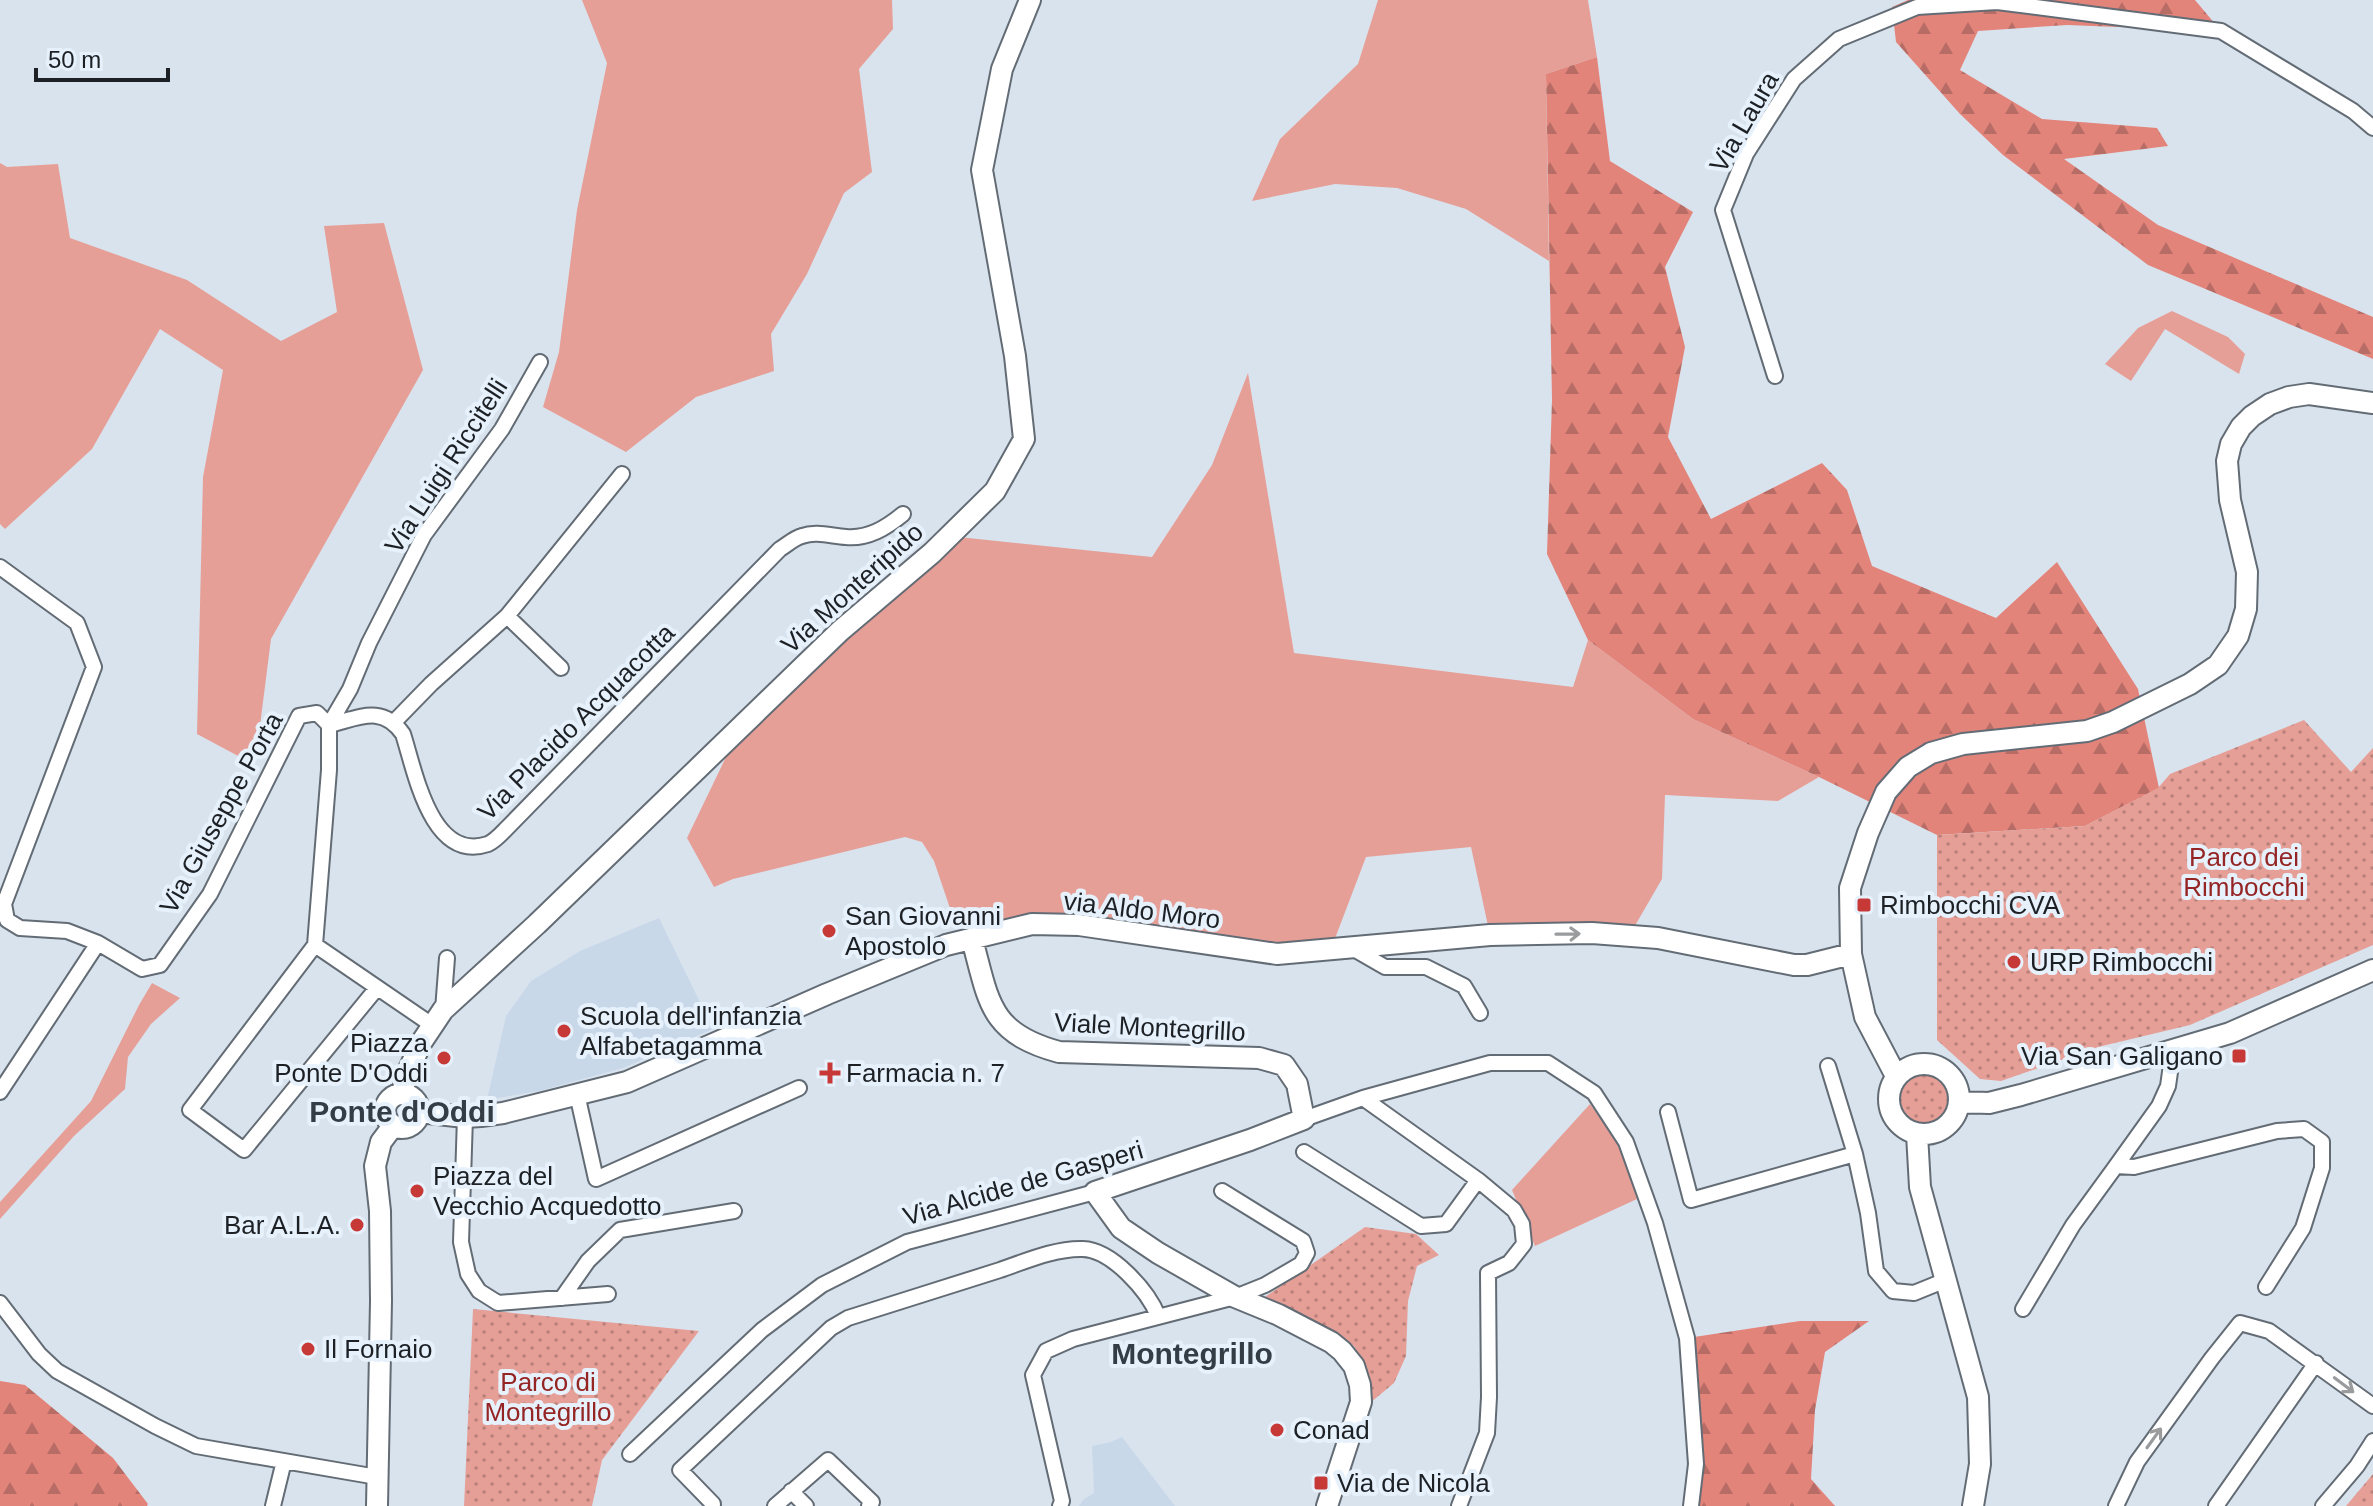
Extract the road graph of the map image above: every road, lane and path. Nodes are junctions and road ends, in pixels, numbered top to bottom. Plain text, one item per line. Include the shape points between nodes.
1 (1030, 0) edge
2 (2373, 128) edge
3 (540, 362) dead end
4 (1775, 376) dead end
5 (2373, 403) edge
6 (622, 474) dead end
7 (903, 514) dead end
8 (0, 567) edge
9 (507, 616) junction
10 (561, 668) dead end
11 (394, 722) junction
12 (330, 732) junction
13 (972, 939) junction
14 (98, 943) junction
15 (315, 945) junction
16 (1352, 948) junction
17 (1851, 954) junction
18 (447, 958) dead end
19 (2373, 970) edge
20 (377, 988) junction
21 (1480, 1013) dead end
22 (438, 1017) junction
23 (2173, 1051) junction
24 (1828, 1066) dead end
25 (1896, 1076) junction
26 (799, 1088) dead end
27 (0, 1092) edge
28 (402, 1094) junction
29 (577, 1094) junction
30 (1363, 1098) junction
31 (1959, 1102) junction
32 (419, 1112) junction
33 (1668, 1112) dead end
34 (465, 1117) junction
35 (1304, 1119) junction
36 (393, 1126) junction
37 (1917, 1134) junction
38 (1304, 1152) dead end
39 (1855, 1154) junction
40 (2116, 1166) junction
41 (1478, 1180) junction
42 (1222, 1191) dead end
43 (1095, 1192) junction
44 (734, 1211) dead end
45 (1946, 1280) junction
46 (2266, 1287) dead end
47 (608, 1294) dead end
48 (1235, 1297) junction
49 (562, 1298) junction
50 (0, 1303) edge
51 (2023, 1309) dead end
52 (1158, 1316) junction
53 (2316, 1363) junction
54 (2373, 1406) edge
55 (2373, 1441) edge
56 (630, 1454) dead end
57 (284, 1461) junction
58 (377, 1477) junction
59 (791, 1491) junction
60 (713, 1504) edge
61 (273, 1506) edge
62 (377, 1506) edge
63 (775, 1506) edge
64 (806, 1506) edge
65 (869, 1506) edge
66 (1060, 1506) edge
67 (1327, 1506) edge
68 (1459, 1506) edge
69 (1691, 1506) edge
70 (1973, 1506) edge
71 (2116, 1506) edge
72 (2216, 1506) edge
73 (2323, 1506) edge

1 - 22 street, Via Monteripido via 1002,69 982,170 1024,439 995,491 840,631
2 - 4 street, Via Laura via 2221,31 1997,2 1917,7 1839,39 1794,79 1746,154 1723,210
3 - 12 street, Via Luigi Riccitelli via 502,429 424,535
5 - 17 street via 2309,394 2289,397 2270,404 2241,427 2227,461 2247,572 2246,609 2238,636 2218,665 2190,684 2087,731 1963,744 1931,753 1908,767 1886,792 1850,888
6 - 9 street
7 - 11 street, Via Placido Acquacotta via 859,537 801,536 780,549 489,844 464,846 440,830
8 - 14 street via 77,623 94,667 4,904 7,920 20,928 67,931
9 - 10 street
9 - 11 street
11 - 12 street via 380,715
12 - 14 street, Via Giuseppe Porta via 317,713 299,716 210,894 160,965 142,969
12 - 15 street
13 - 16 street, via Aldo Moro via 1032,924 1079,925 1277,954
13 - 29 street, via Aldo Moro via 946,945 627,1082
13 - 35 street, Viale Montegrillo via 989,1004 1008,1029 1032,1045 1059,1052 1259,1058 1284,1065 1297,1084
14 - 27 street
15 - 20 street
15 - 20 street via 190,1110 244,1150
16 -> 17 street, via Aldo Moro via 1490,935 1592,933 1658,938 1794,965
16 - 21 street via 1385,967 1426,967 1464,986
17 - 25 street via 1865,1017
18 - 22 street
19 - 23 street via 2256,1023
20 - 22 street
22 - 28 street, Via Monteripido via 421,1043
23 - 31 street via 1989,1103
23 - 40 street via 2159,1106
24 - 39 street
25 - 31 street via 1915,1065 1937,1066 1954,1081
25 - 37 street via 1888,1098 1890,1110 1896,1121
26 - 29 street via 596,1179
28 - 32 street via 414,1099
28 - 36 street via 386,1103 385,1116
29 - 34 street, via Aldo Moro
30 - 35 street
30 - 41 street
30 - 69 street via 1490,1063 1548,1063 1594,1093 1626,1142 1687,1338 1696,1464
31 - 37 street via 1950,1124
32 - 34 street, via Aldo Moro
32 - 36 street via 407,1128
33 - 39 street via 1691,1200
34 - 49 street via 461,1242 473,1284 498,1303
35 - 43 street, Via Alcide de Gasperi
36 - 58 street via 381,1142 375,1166 381,1301
37 - 45 street via 1920,1187
38 - 41 street via 1421,1226 1446,1224
39 - 45 street via 1876,1271 1893,1291 1914,1293
40 - 46 street via 2134,1167 2277,1131 2304,1129 2322,1142 2322,1168 2303,1228
40 - 51 street
41 - 68 street via 1514,1210 1524,1244 1509,1263 1488,1273 1487,1433
42 - 48 street via 1303,1241 1307,1253 1301,1264
43 - 48 street via 1121,1228
43 - 56 street, Via Alcide de Gasperi via 907,1242 822,1285 762,1330
44 - 49 street via 620,1230 588,1261
45 - 70 street via 1978,1397 1980,1464
47 - 49 street
48 - 52 street
48 - 67 street via 1331,1342 1354,1366 1361,1402
50 - 57 street via 57,1371 155,1426 196,1446
52 - 60 street via 1152,1300 1130,1275 1084,1249 1049,1254 848,1318 680,1470
52 - 66 street via 1046,1351 1033,1375
53 -> 54 street
71 -> 53 street via 2137,1462 2240,1323 2269,1331
53 - 72 street
55 - 73 street
57 - 58 street
57 - 61 street
58 - 62 street
59 - 63 street
59 - 64 street
59 - 65 street via 828,1460 872,1502

